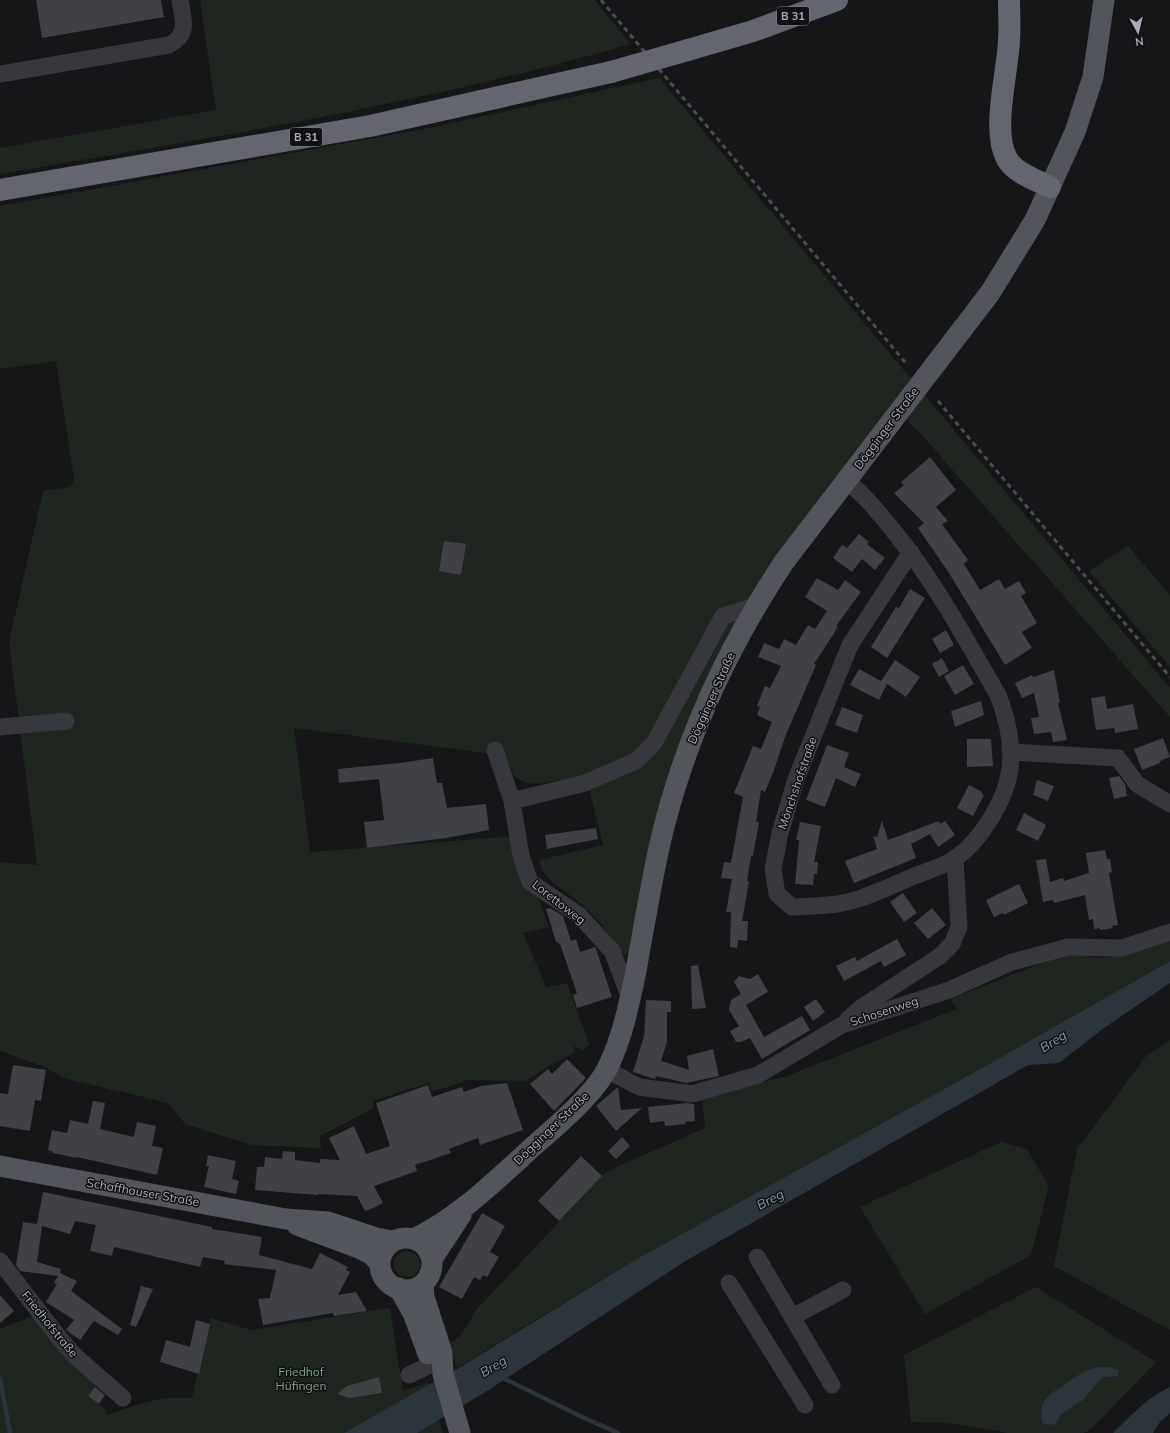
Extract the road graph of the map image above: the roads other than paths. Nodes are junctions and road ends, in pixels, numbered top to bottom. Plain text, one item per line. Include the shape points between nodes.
1 (180, 0) edge
2 (837, 0) edge
3 (1104, 0) edge
4 (1005, 5) edge
5 (0, 74) edge
6 (1050, 187) junction
7 (0, 190) edge
8 (846, 481) junction
9 (911, 552) junction
10 (755, 606) junction
11 (66, 721) dead end
12 (0, 727) edge
13 (496, 750) dead end
14 (1010, 752) junction
15 (512, 801) junction
16 (1170, 804) edge
17 (955, 858) junction
18 (1170, 932) edge
19 (630, 998) junction
20 (842, 1025) junction
21 (607, 1070) junction
22 (0, 1166) edge
23 (469, 1204) junction
24 (286, 1219) junction
25 (414, 1239) junction
26 (393, 1242) junction
27 (757, 1257) dead end
28 (432, 1259) junction
29 (0, 1261) edge
30 (380, 1263) junction
31 (729, 1283) dead end
32 (423, 1284) junction
33 (399, 1288) junction
34 (843, 1290) dead end
35 (792, 1317) junction
36 (438, 1368) junction
37 (409, 1375) dead end
38 (832, 1385) dead end
39 (123, 1398) dead end
40 (805, 1405) dead end
41 (460, 1433) edge

1 - 5 street via 184,31 179,40 169,45
2 - 7 highway, B 31, bridge via 753,31 610,72 370,126
3 - 6 main road, Dögginger Straße via 1093,77 1075,132
4 - 6 highway via 1009,40 1001,111 1001,145 1007,160 1022,173
6 - 8 main road, Dögginger Straße via 1035,220 990,293
8 - 9 street, Mönchshofstraße via 874,507
8 - 10 main road, Dögginger Straße via 784,562
9 - 14 street, Mönchshofstraße via 928,576 998,695 1005,713
9 - 17 street, Mönchshofstraße via 850,645 796,779 780,832 773,869 777,894 792,907 816,906 857,900
10 - 15 street via 723,616 654,743 636,761 585,783
10 - 19 main road, Dögginger Straße via 710,698 680,773 658,851
11 - 12 street
13 - 15 street, Lorettoweg
14 - 16 street via 1118,758 1138,784
14 - 17 street, Mönchshofstraße via 1010,770 999,803 988,824 973,843
15 - 19 street, Lorettoweg via 521,856 530,882 579,915 612,950
17 - 20 street via 959,927 952,944 940,956 862,1007
18 - 20 street, Schosenweg via 1122,948 1068,947 1012,962 949,990
19 - 21 main road, Dögginger Straße via 620,1039
20 - 21 street, Schosenweg via 758,1075 692,1094 639,1087
21 - 23 main road, Dögginger Straße via 585,1098 562,1121
22 - 24 main road, Schaffhauser Straße
23 - 25 main road, Dögginger Straße
23 - 28 main road, Dögginger Straße
24 - 26 main road, Schaffhauser Straße via 328,1222
24 - 30 main road, Schaffhauser Straße via 308,1230 361,1249
25 - 26 main road via 403,1238
25 - 28 main road via 428,1249
26 - 30 main road via 386,1248
27 - 35 street
28 - 32 main road via 429,1276
29 - 39 street, Friedhofstraße via 72,1353
30 - 33 main road via 387,1281
31 - 40 street
32 - 33 main road via 413,1289
32 - 36 main road via 424,1297 442,1353
33 - 36 main road via 407,1300 429,1356
34 - 35 street
35 - 38 street
36 - 37 street
36 - 41 main road

